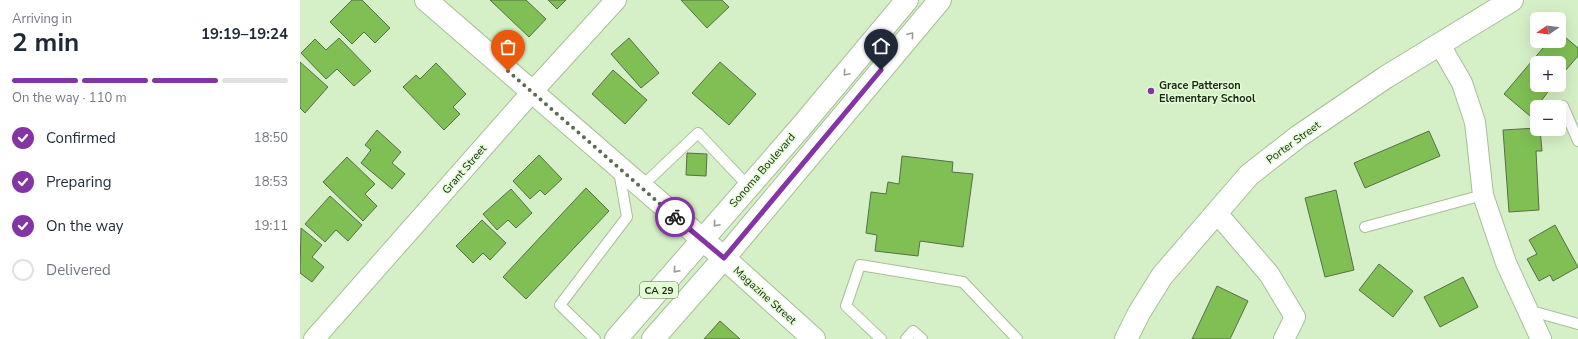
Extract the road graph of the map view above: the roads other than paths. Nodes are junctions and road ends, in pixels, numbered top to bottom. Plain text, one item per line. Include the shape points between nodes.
1 (426, 0) edge
2 (616, 0) edge
3 (907, 0) edge
4 (940, 0) edge
5 (1512, 0) edge
6 (1440, 45) junction
7 (532, 92) junction
8 (1566, 113) edge
9 (1578, 141) edge
10 (618, 167) junction
11 (748, 186) junction
12 (641, 187) junction
13 (1483, 195) junction
14 (1216, 212) junction
15 (1365, 227) dead end
16 (702, 240) junction
17 (724, 258) junction
18 (1528, 310) junction
19 (1578, 324) edge
20 (314, 339) edge
21 (595, 339) edge
22 (616, 339) edge
23 (653, 339) edge
24 (814, 339) edge
25 (881, 339) edge
26 (906, 339) edge
27 (922, 339) edge
28 (1017, 339) edge
29 (1126, 339) edge
30 (1284, 339) edge
31 (1541, 339) edge

1 - 7 street, Magazine Street
2 - 7 street, Grant Street
3 -> 11 street, Sonoma Boulevard / CA 29
17 -> 4 street, CA 29
5 - 6 street, Porter Street
6 - 13 street via 1462,83 1475,122
6 - 14 street, Porter Street via 1386,77 1299,136 1249,174
7 - 10 street, Magazine Street
7 - 20 street, Grant Street
8 - 9 lane
10 - 12 street, Magazine Street
10 - 21 lane via 627,217 560,305
11 - 12 lane via 698,132
11 -> 16 street, Sonoma Boulevard / CA 29
12 - 16 street, Magazine Street
13 - 15 lane
13 - 18 street via 1506,263
14 - 29 street, Porter Street via 1162,276
14 - 30 street via 1270,274 1295,317
16 - 17 street, Magazine Street
16 -> 22 street, Sonoma Boulevard / CA 29
17 - 23 street, CA 29
17 - 24 street, Magazine Street
18 - 19 lane
18 - 31 street
25 - 28 lane via 846,306 860,265 963,282
26 - 27 lane via 913,331

